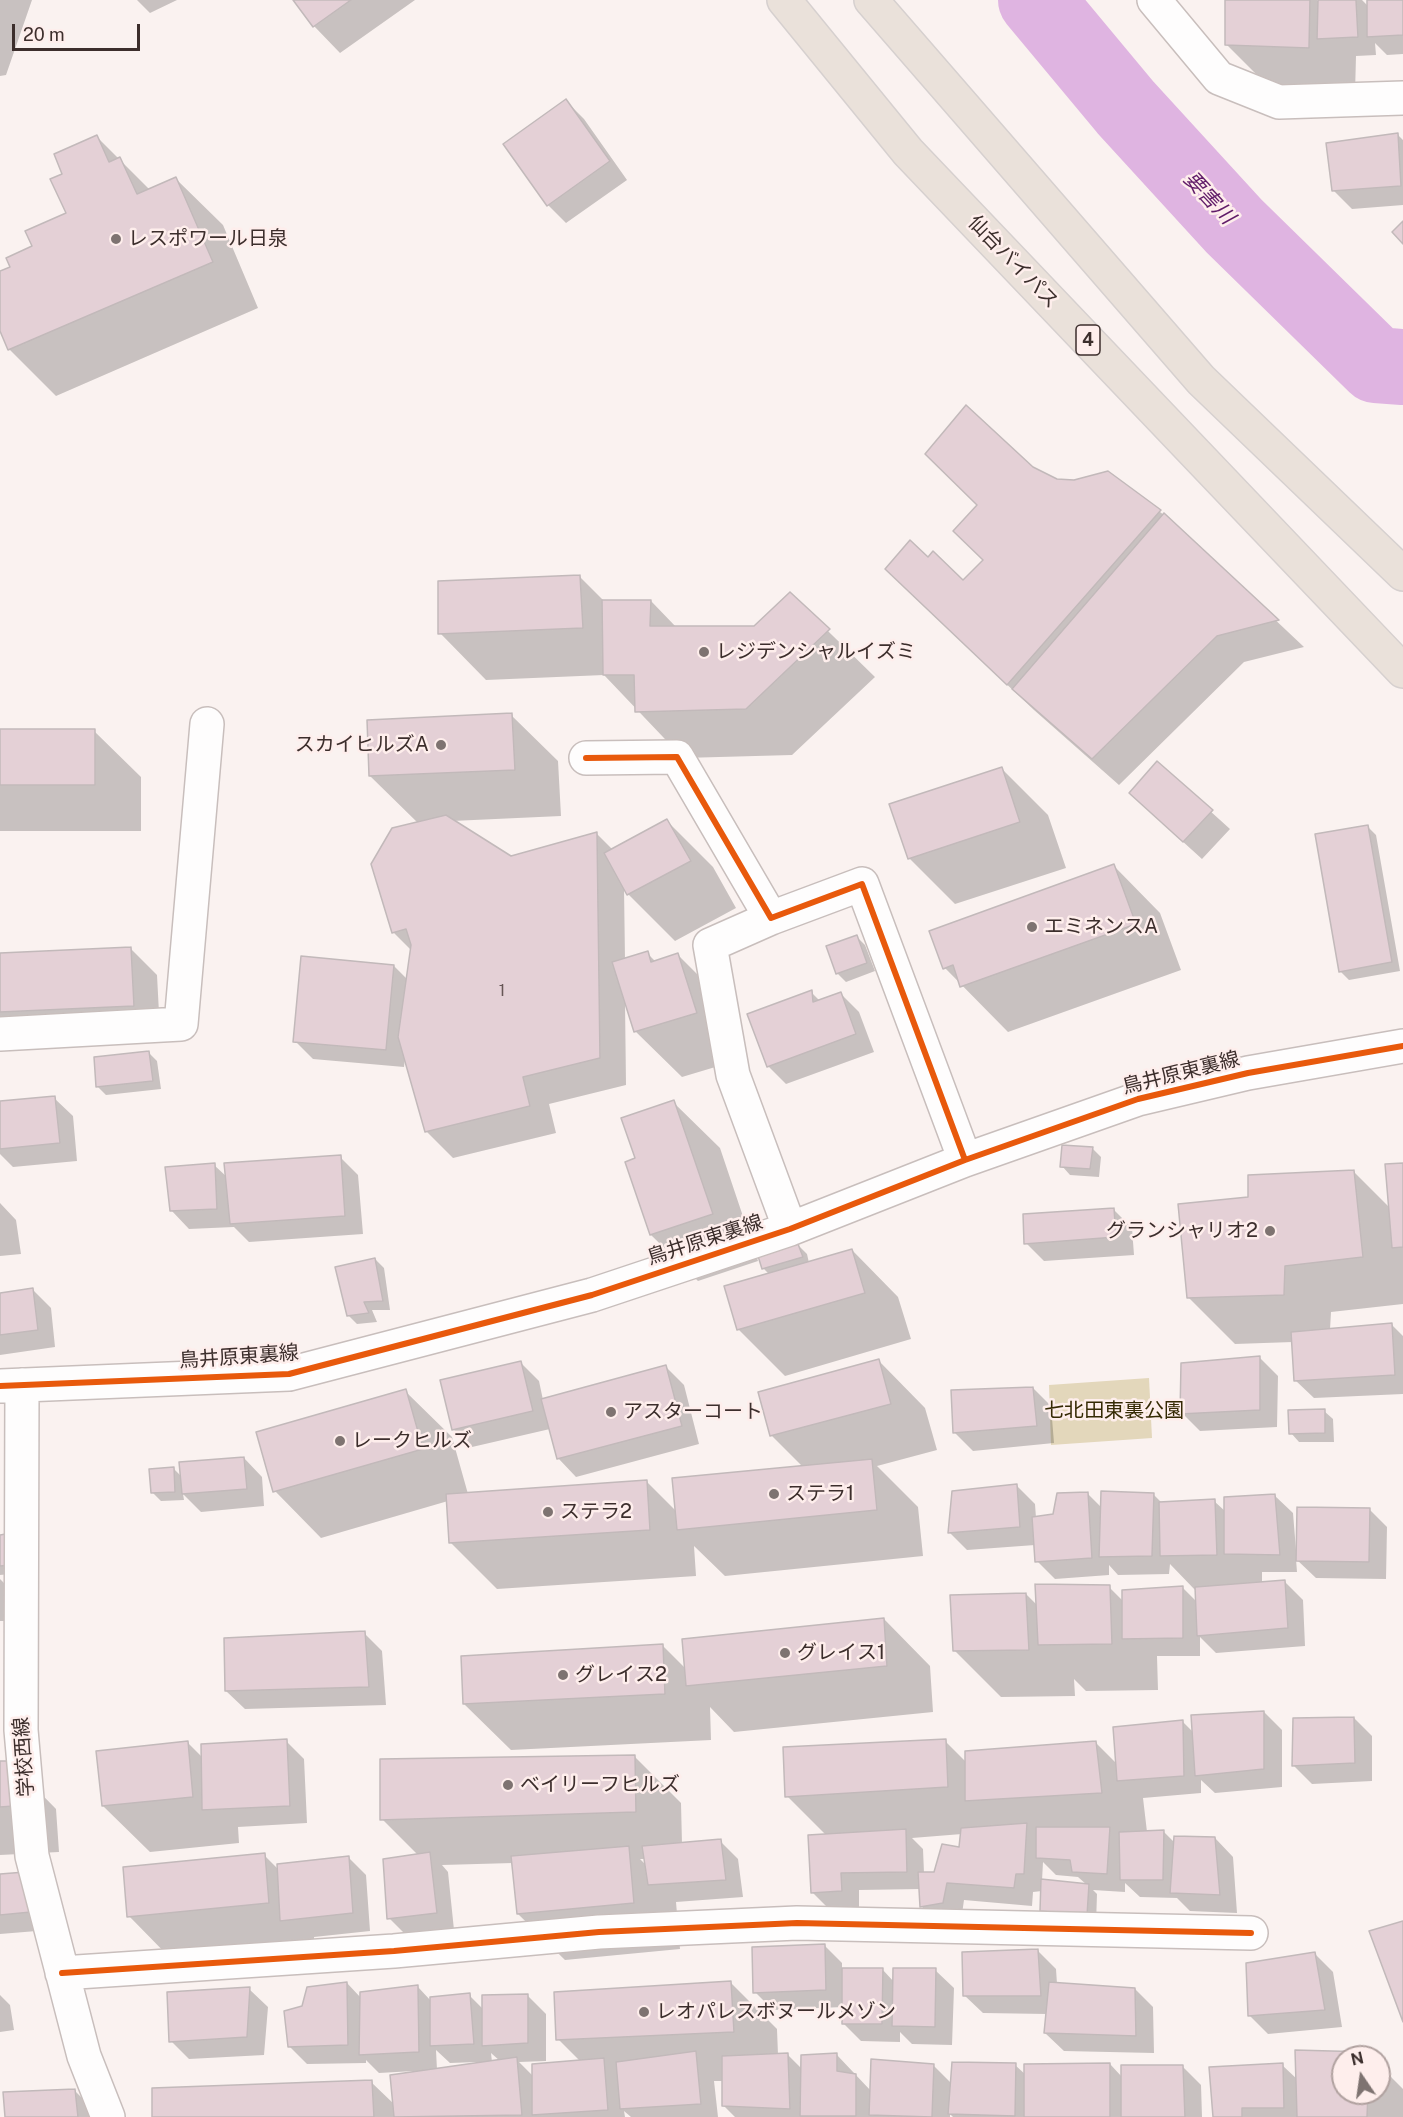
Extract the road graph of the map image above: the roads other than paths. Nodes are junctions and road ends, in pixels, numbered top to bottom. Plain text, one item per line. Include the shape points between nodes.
1 (784, 0) edge
2 (871, 0) edge
3 (1154, 0) edge
4 (1403, 98) edge
5 (1403, 574) edge
6 (1403, 671) edge
7 (207, 724) dead end
8 (586, 758) dead end
9 (771, 918) junction
10 (0, 1034) edge
11 (1403, 1046) edge
12 (965, 1160) junction
13 (790, 1229) junction
14 (11, 1385) edge
15 (1251, 1933) dead end
16 (62, 1973) junction
17 (108, 2117) edge

1 - 6 highway, 仙台バイパス / 4 via 908,152
2 - 5 highway via 1201,380
3 - 4 street via 1219,78 1279,102
7 - 10 street via 181,1024
8 - 9 street via 677,757
9 - 12 street via 862,884
9 - 13 street via 710,945 733,1075
11 - 12 street, 鳥井原東裏線 via 1248,1073 1138,1099
12 - 13 street, 鳥井原東裏線
13 - 14 street, 鳥井原東裏線 via 592,1295 290,1374
14 - 16 street, 学校西線 via 21,1730 32,1856
15 - 16 street via 797,1923 599,1932 394,1951
16 - 17 street, 学校西線 via 84,2056

